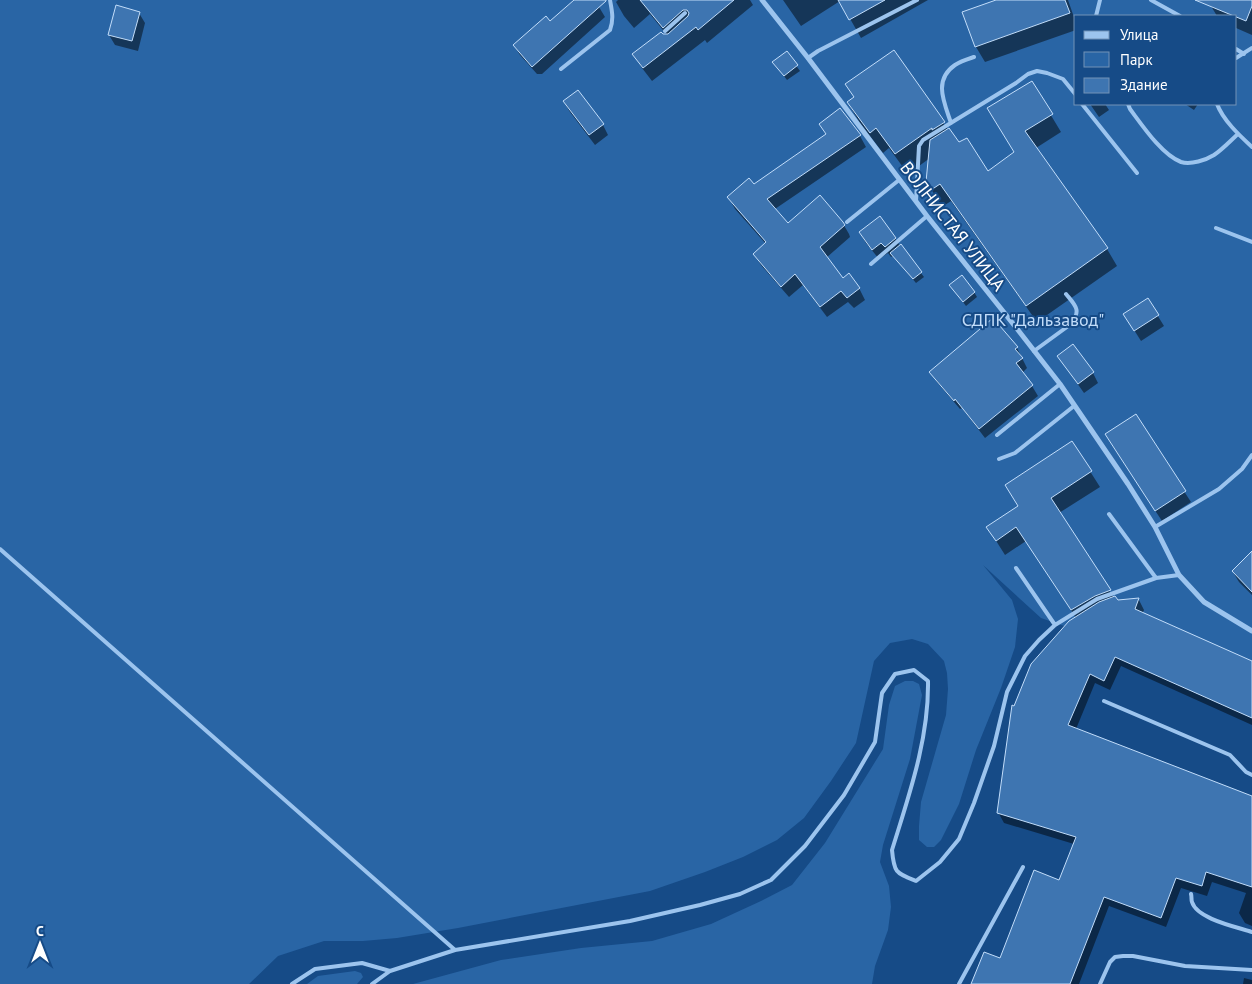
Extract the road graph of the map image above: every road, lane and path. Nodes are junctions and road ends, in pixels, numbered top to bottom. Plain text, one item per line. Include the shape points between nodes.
1 (610, 0) edge
2 (762, 0) edge
3 (917, 0) edge
4 (1100, 0) edge
5 (1151, 0) edge
6 (685, 13) dead end
7 (1096, 15) edge
8 (1178, 15) edge
9 (665, 31) dead end
10 (1252, 48) edge
11 (1237, 50) edge
12 (1244, 54) junction
13 (974, 57) dead end
14 (808, 58) junction
15 (1237, 58) edge
16 (561, 69) dead end
17 (1074, 93) edge
18 (1083, 105) edge
19 (1128, 105) edge
20 (1217, 105) edge
21 (951, 123) junction
22 (1238, 134) junction
23 (1252, 147) edge
24 (1136, 173) dead end
25 (899, 180) junction
26 (916, 202) junction
27 (927, 216) junction
28 (847, 222) dead end
29 (1216, 228) dead end
30 (1252, 242) edge
31 (871, 264) dead end
32 (1066, 294) dead end
33 (1034, 351) junction
34 (1060, 384) junction
35 (1074, 406) junction
36 (997, 435) dead end
37 (1252, 455) edge
38 (1000, 459) dead end
39 (1109, 514) dead end
40 (1155, 527) junction
41 (0, 549) edge
42 (1016, 568) dead end
43 (1179, 575) junction
44 (1156, 578) junction
45 (1055, 625) junction
46 (1252, 631) edge
47 (1104, 701) dead end
48 (1252, 775) edge
49 (1023, 866) dead end
50 (1191, 894) dead end
51 (1252, 932) edge
52 (455, 950) junction
53 (1252, 970) edge
54 (390, 971) junction
55 (292, 984) edge
56 (372, 984) edge
57 (959, 984) edge
58 (1100, 984) edge

1 - 16 lane via 613,16 610,30
2 - 14 street, ВОЛНИСТАЯ УЛИЦА
3 - 14 lane
4 - 7 lane
5 - 8 lane
6 - 9 lane
10 - 12 lane
11 - 12 lane
12 - 15 lane
13 - 21 lane via 956,64 944,74 942,92
14 - 25 street, ВОЛНИСТАЯ УЛИЦА
17 - 21 lane via 1063,79 1037,71
18 - 24 lane
19 - 22 lane via 1159,146 1182,162 1195,163 1213,155
20 - 22 lane
21 - 26 lane via 923,140 919,146
22 - 23 lane
25 - 26 street, ВОЛНИСТАЯ УЛИЦА
25 - 28 lane
26 - 27 street, ВОЛНИСТАЯ УЛИЦА
27 - 31 lane
27 - 33 street, ВОЛНИСТАЯ УЛИЦА
29 - 30 lane
32 - 33 lane via 1076,306 1076,318
33 - 34 street, ВОЛНИСТАЯ УЛИЦА
34 - 35 street, ВОЛНИСТАЯ УЛИЦА
34 - 36 lane
35 - 38 lane via 1015,454
35 - 40 street, ВОЛНИСТАЯ УЛИЦА
37 - 40 lane via 1242,469 1219,489
39 - 44 lane
40 - 43 street, ВОЛНИСТАЯ УЛИЦА
41 - 52 lane
42 - 45 lane
43 - 44 lane
43 - 46 street, ВОЛНИСТАЯ УЛИЦА via 1204,602
44 - 45 lane via 1097,599
45 - 52 lane via 1025,656 1007,692 994,746 959,838 940,862 916,881 899,874 893,864 892,850 922,749 927,714 928,681 914,670 895,674 886,686 882,692 875,742 844,795 805,846 771,880 740,894 630,921
47 - 48 lane via 1230,755
49 - 57 lane
50 - 51 lane via 1192,903 1206,916
52 - 54 lane
53 - 58 lane via 1185,966 1123,956 1110,962
54 - 55 lane via 362,963 315,969
54 - 56 lane

